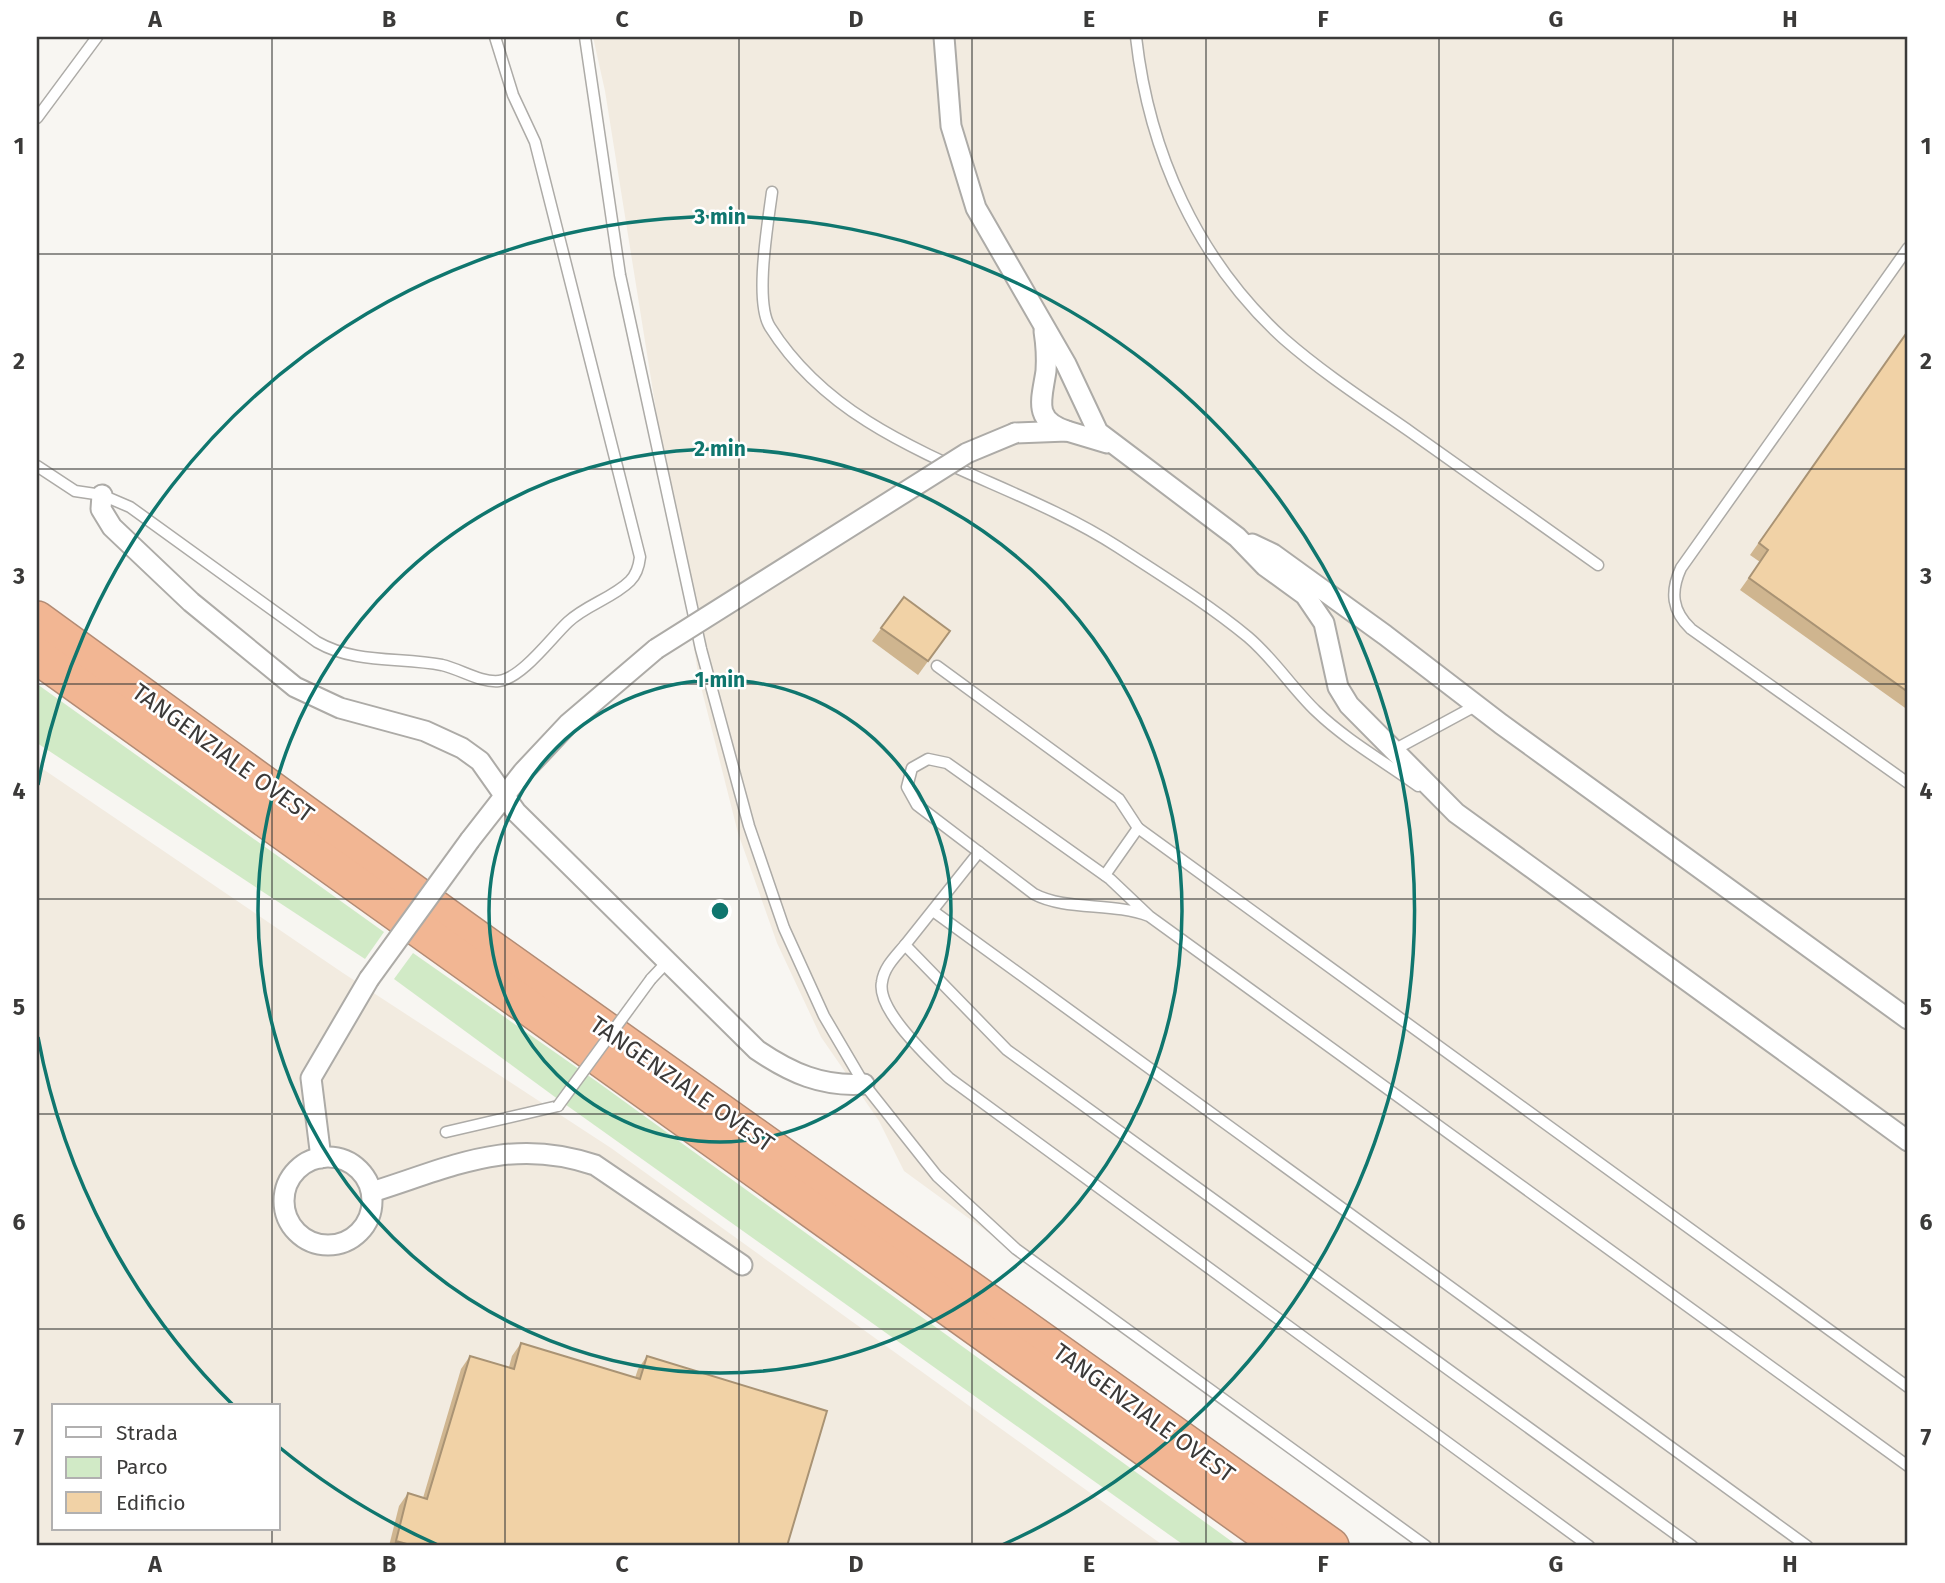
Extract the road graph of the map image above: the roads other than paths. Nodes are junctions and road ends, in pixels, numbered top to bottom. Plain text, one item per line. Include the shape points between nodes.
1 (96, 37) edge
2 (495, 37) edge
3 (585, 37) edge
4 (944, 37) edge
5 (1136, 37) edge
6 (37, 118) edge
7 (772, 192) dead end
8 (1908, 248) edge
9 (1044, 328) junction
10 (1067, 431) junction
11 (1114, 447) junction
12 (37, 466) edge
13 (102, 495) junction
14 (1237, 537) junction
15 (1598, 565) dead end
16 (37, 619) edge
17 (37, 656) edge
18 (937, 666) edge
19 (1477, 705) junction
20 (1386, 754) junction
21 (1908, 783) edge
22 (505, 796) junction
23 (1138, 828) junction
24 (979, 852) junction
25 (1105, 875) junction
26 (933, 911) junction
27 (1149, 916) junction
28 (905, 945) junction
29 (668, 961) junction
30 (1908, 1019) edge
31 (864, 1084) junction
32 (446, 1132) dead end
33 (1908, 1141) edge
34 (321, 1158) junction
35 (372, 1192) junction
36 (743, 1265) dead end
37 (1908, 1387) edge
38 (1908, 1466) edge
39 (1282, 1546) edge
40 (1331, 1546) edge
41 (1426, 1546) edge
42 (1589, 1546) edge
43 (1692, 1546) edge
44 (1807, 1546) edge

1 - 6 lane
2 - 13 lane via 534,142 563,249 640,557 633,578 570,620 514,675 490,681 442,665 361,657 325,646 130,507
3 - 31 lane via 620,275 705,662 749,826 784,928 824,1016
4 - 9 street via 946,92 962,169 986,229
5 - 15 lane via 1148,110 1178,196 1199,233 1259,314 1314,363
7 - 20 lane via 762,293 764,318 830,396 909,447 1066,517 1116,546 1247,636 1317,712
8 - 21 lane via 1681,568 1673,595 1678,614 1691,629
9 - 10 street via 1047,355 1041,406 1051,425
9 - 11 street via 1098,432
10 - 11 street
10 - 22 street, bridge via 1016,433 967,453 656,649 568,724
11 - 14 street
12 - 13 lane via 75,491
13 - 22 street via 101,509 112,527 272,670 318,700 425,731 462,748 480,761
14 - 19 street via 1273,554
14 - 20 street via 1315,608 1329,639 1338,687
16 - 40 highway, TANGENZIALE OVEST
17 - 39 highway, TANGENZIALE OVEST
18 - 23 lane via 1119,799
19 - 20 lane
19 - 30 street
20 - 33 street via 1456,813
22 - 29 street
22 - 34 street, bridge via 369,979 311,1079
23 - 25 lane
23 - 37 lane
24 - 25 lane via 911,797 908,778 920,762 947,763
24 - 26 lane
24 - 27 lane via 1042,898 1124,907
25 - 27 lane
26 - 28 lane
26 - 44 lane
27 - 38 lane
28 - 42 lane via 884,973 884,999 902,1028 949,1078
28 - 43 lane via 1007,1050
29 - 31 street via 757,1050 778,1064 830,1085
29 - 32 lane, bridge via 558,1106
31 - 41 lane via 936,1176 1016,1249
34 - 35 street via 351,1163
34 - 35 street via 296,1172 285,1193 287,1217 300,1236 323,1246 346,1242 365,1227
35 - 36 street via 486,1156 528,1151 573,1157 595,1165

